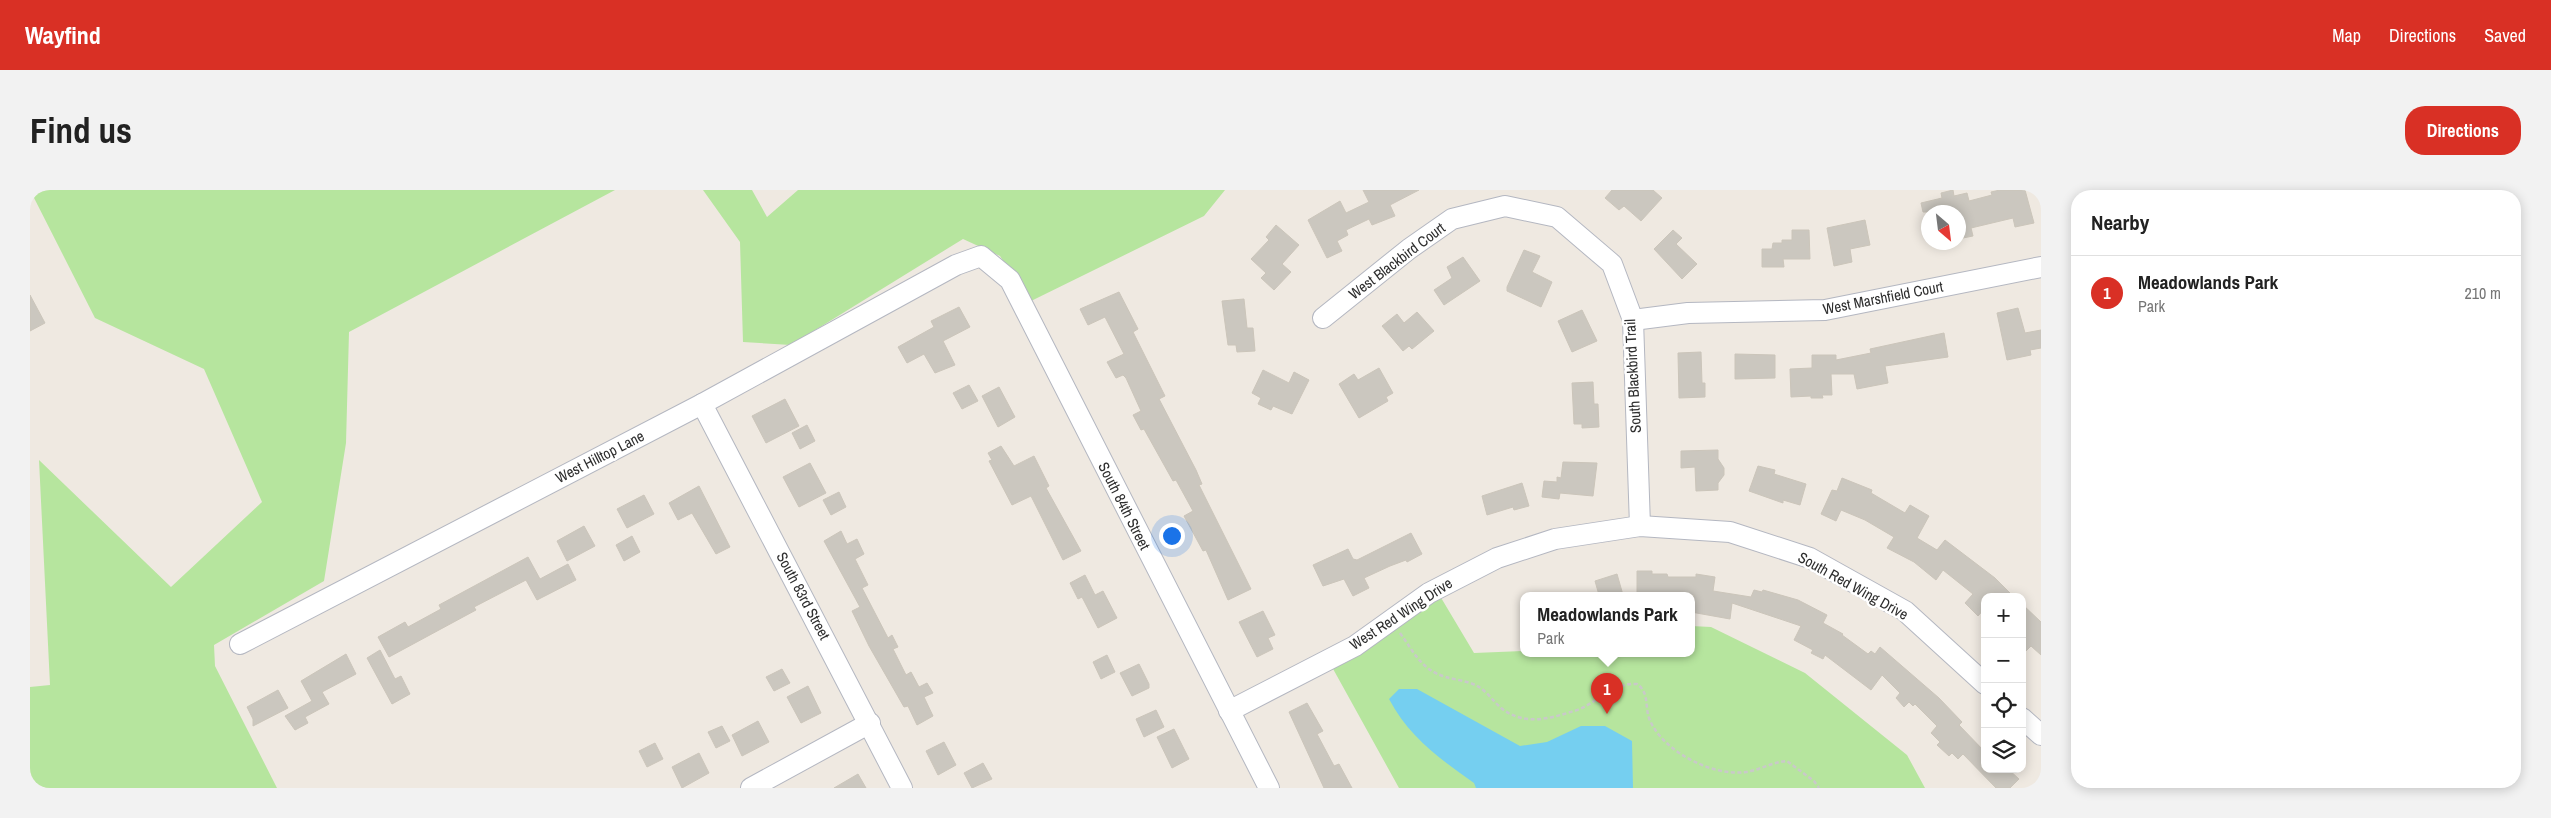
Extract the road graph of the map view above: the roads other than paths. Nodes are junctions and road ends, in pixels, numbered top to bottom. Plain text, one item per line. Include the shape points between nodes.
1 (1505, 206) joint
2 (956, 265) joint
3 (2041, 267) edge
4 (1323, 318) dead end
5 (1633, 320) junction
6 (702, 404) junction
7 (1640, 526) junction
8 (240, 644) dead end
9 (1984, 683) edge
10 (1229, 711) junction
11 (2026, 722) edge
12 (870, 724) junction
13 (2041, 736) edge
14 (751, 788) edge
15 (902, 788) edge
16 (1269, 788) edge

1 - 4 street, West Blackbird Court via 1452,219
1 - 5 street, South Blackbird Trail via 1557,217 1612,264
2 - 6 street, West Hilltop Lane
2 - 10 street, South 84th Street via 981,256 1010,280
3 - 5 street, West Marshfield Court via 1825,310 1688,313
5 - 7 street, South Blackbird Trail
6 - 8 street, West Hilltop Lane
6 - 12 street, South 83rd Street
7 - 9 street, South Red Wing Drive via 1730,532 1810,558 1905,611
7 - 10 street, West Red Wing Drive via 1555,539 1497,558 1429,593 1355,646
10 - 16 street, South 84th Street
11 - 13 street
12 - 14 street
12 - 15 street, South 83rd Street

